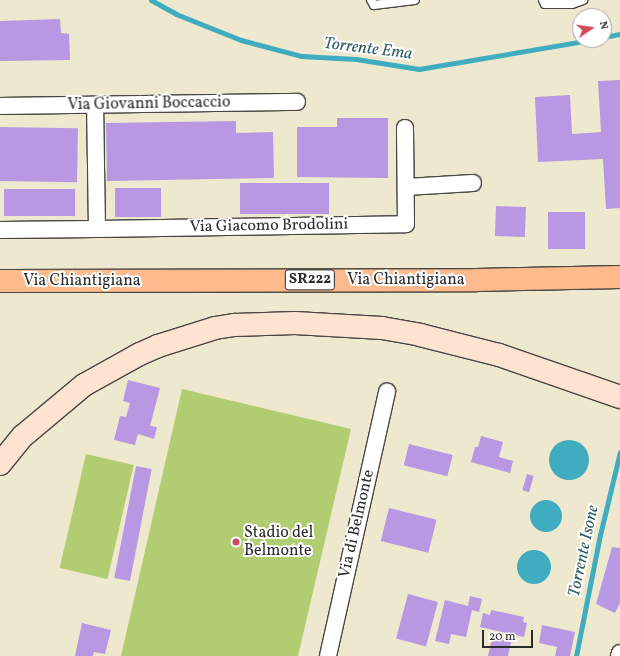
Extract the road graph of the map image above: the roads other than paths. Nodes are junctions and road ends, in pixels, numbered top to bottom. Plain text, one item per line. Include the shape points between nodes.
1 (371, 0) edge
2 (415, 0) edge
3 (543, 0) edge
4 (583, 0) edge
5 (297, 102) dead end
6 (95, 104) junction
7 (0, 106) edge
8 (405, 128) dead end
9 (473, 183) dead end
10 (406, 187) junction
11 (97, 229) junction
12 (0, 230) edge
13 (620, 277) edge
14 (0, 281) edge
15 (387, 392) dead end
16 (620, 397) edge
17 (0, 464) edge
18 (328, 656) edge

1 - 2 lane via 374,5
3 - 4 lane via 545,4 572,4
5 - 6 street, Via Giovanni Boccaccio
6 - 7 street, Via Giovanni Boccaccio
6 - 11 street
8 - 10 street, Via Giacomo Brodolini
9 - 10 street
10 - 11 street, Via Giacomo Brodolini via 406,224
11 - 12 street, Via Giacomo Brodolini
13 - 14 main road, Via Chiantigiana / SR222 via 476,280
15 - 18 street, Via di Belmonte
16 - 17 main road via 499,355 420,335 382,328 295,323 235,325 182,337 140,354 84,385 22,436

